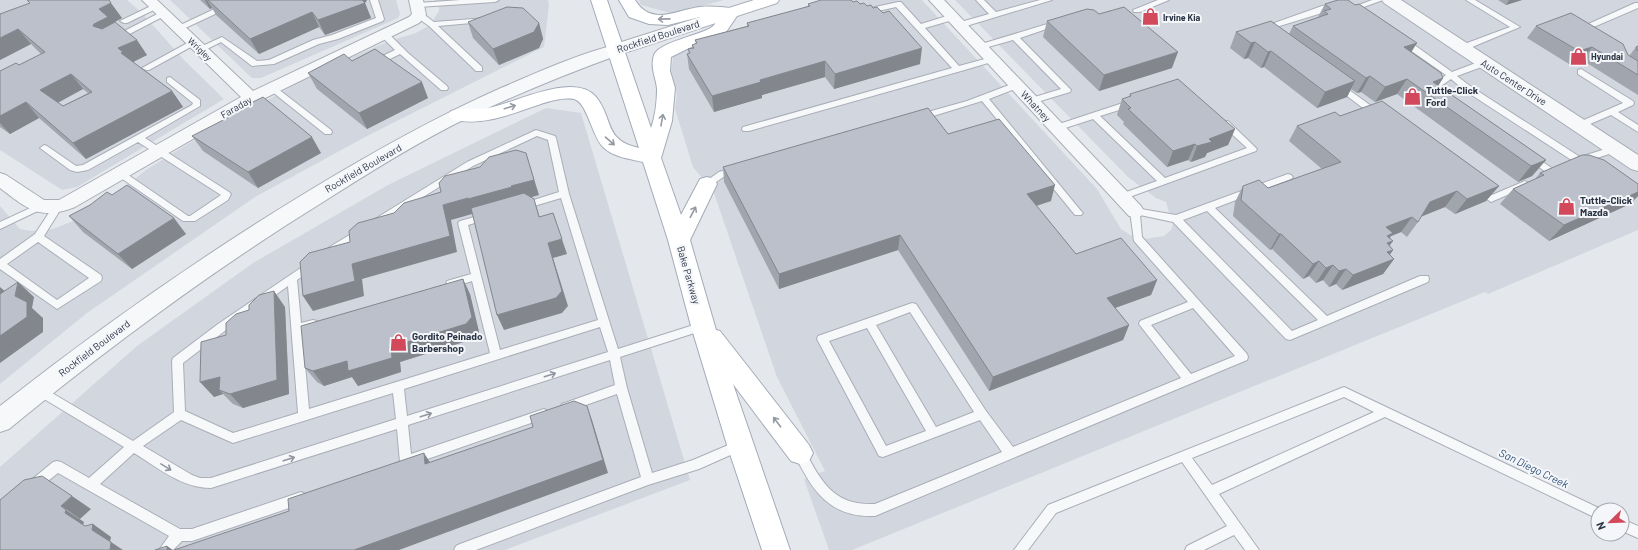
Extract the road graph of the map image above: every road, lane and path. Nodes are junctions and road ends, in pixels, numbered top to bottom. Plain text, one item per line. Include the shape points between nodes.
1 (374, 0) edge
2 (495, 0) edge
3 (599, 0) edge
4 (627, 0) edge
5 (771, 0) edge
6 (936, 0) edge
7 (980, 0) edge
8 (1048, 0) edge
9 (1165, 0) edge
10 (1378, 0) edge
11 (1390, 0) edge
12 (1470, 0) edge
13 (1638, 5) edge
14 (228, 6) edge
15 (156, 7) edge
16 (1354, 8) junction
17 (1137, 10) dead end
18 (421, 11) edge
19 (863, 12) edge
20 (731, 13) junction
21 (994, 15) junction
22 (1368, 16) edge
23 (492, 19) edge
24 (124, 21) dead end
25 (957, 21) junction
26 (1067, 21) edge
27 (920, 27) junction
28 (178, 28) junction
29 (1269, 33) edge
30 (384, 34) junction
31 (1394, 34) edge
32 (1584, 35) edge
33 (1015, 37) junction
34 (110, 41) edge
35 (197, 46) junction
36 (1462, 48) junction
37 (615, 50) junction
38 (400, 51) junction
39 (986, 53) junction
40 (1484, 63) junction
41 (365, 67) edge
42 (146, 68) dead end
43 (479, 69) dead end
44 (958, 69) junction
45 (1580, 72) dead end
46 (1451, 75) junction
47 (170, 80) dead end
48 (1331, 80) edge
49 (1017, 86) junction
50 (273, 88) junction
51 (444, 88) dead end
52 (251, 98) junction
53 (984, 98) junction
54 (1445, 98) edge
55 (1138, 100) edge
56 (1031, 101) junction
57 (1611, 111) junction
58 (458, 115) junction
59 (1095, 116) junction
60 (1218, 117) edge
61 (910, 120) edge
62 (1387, 122) edge
63 (1580, 125) junction
64 (1056, 128) junction
65 (746, 129) dead end
66 (1638, 129) edge
67 (328, 132) dead end
68 (139, 139) junction
69 (44, 148) dead end
70 (1615, 149) junction
71 (160, 151) junction
72 (1522, 151) edge
73 (652, 157) junction
74 (1638, 164) edge
75 (745, 168) edge
76 (1553, 173) edge
77 (121, 174) junction
78 (1288, 177) dead end
79 (0, 179) edge
80 (1163, 181) junction
81 (1532, 181) edge
82 (707, 184) joint
83 (1472, 185) edge
84 (564, 194) junction
85 (1121, 196) junction
86 (49, 206) junction
87 (1208, 207) junction
88 (514, 208) edge
89 (1135, 211) junction
90 (1078, 213) dead end
91 (492, 215) edge
92 (1176, 219) junction
93 (0, 226) edge
94 (38, 237) junction
95 (679, 240) junction
96 (0, 264) edge
97 (476, 276) junction
98 (292, 278) junction
99 (1424, 279) dead end
100 (439, 287) edge
101 (1196, 304) junction
102 (326, 320) edge
103 (1325, 320) junction
104 (604, 322) junction
105 (870, 323) junction
106 (703, 326) junction
107 (296, 328) junction
108 (614, 354) junction
109 (496, 357) junction
110 (1189, 380) junction
111 (398, 387) junction
112 (621, 388) junction
113 (38, 390) junction
114 (1385, 412) junction
115 (180, 414) junction
116 (982, 414) junction
117 (304, 416) junction
118 (0, 421) edge
119 (402, 422) junction
120 (933, 433) junction
121 (740, 445) junction
122 (133, 447) junction
123 (800, 453) joint
124 (1011, 454) junction
125 (1184, 456) junction
126 (648, 480) junction
127 (90, 485) junction
128 (1210, 492) junction
129 (23, 495) edge
130 (310, 495) edge
131 (1590, 509) edge
132 (1236, 528) junction
133 (179, 535) junction
134 (164, 550) edge
135 (460, 550) edge
136 (776, 550) edge
137 (1020, 550) edge
138 (1191, 550) edge
139 (1253, 550) edge

1 - 35 lane via 380,19 316,42 271,62 255,64 222,39
2 - 18 lane
3 - 37 main road, Bake Parkway
20 -> 4 main road via 700,12 668,20 649,19 635,13
5 - 20 main road, Rockfield Boulevard
6 - 25 street, Whatney
7 - 21 lane
8 - 21 lane
9 - 17 lane
10 - 16 lane
11 - 36 street, Auto Center Drive
12 - 36 lane via 1516,27
13 - 32 lane via 1578,31
14 - 28 lane
15 - 24 lane
15 - 28 street, Wrigley
15 - 34 lane
16 - 22 lane
16 - 29 lane via 1325,8 1262,29
18 - 23 lane
18 - 30 street, Faraday via 414,20
18 - 43 lane
19 - 27 lane via 898,4
20 - 37 main road, Rockfield Boulevard
73 -> 20 main road via 663,122 666,88 661,71 663,55 683,44 718,31
21 - 25 lane
25 - 27 lane
25 - 39 street, Whatney
26 - 33 lane
27 - 44 lane
28 - 35 street, Wrigley
30 - 38 lane
30 - 50 street, Faraday
31 - 46 lane
33 - 39 lane
33 - 56 lane via 1067,90
35 - 42 lane
35 - 52 street, Wrigley
36 - 40 street, Auto Center Drive
37 - 58 street, Rockfield Boulevard via 538,79
37 - 73 main road, Bake Parkway
38 - 41 lane
38 - 51 lane
39 - 44 lane
39 - 49 street, Whatney
40 - 46 lane
40 - 63 street, Auto Center Drive
44 - 65 lane
45 - 57 lane via 1630,103
46 - 54 lane via 1437,85 1436,90
46 - 70 lane via 1576,163
47 - 68 lane via 197,102 196,106
48 - 62 lane
49 - 53 lane
49 - 56 street, Whatney
50 - 52 street, Faraday
50 - 67 lane
52 - 71 street, Faraday
53 - 61 lane
53 - 90 lane
55 - 59 lane
56 - 64 street, Whatney
57 - 63 lane
57 - 66 lane
58 -> 73 main road via 488,114 554,94 570,93 582,96 592,104 602,134 619,149
58 - 113 street, Rockfield Boulevard via 382,156 286,214 153,303
59 - 64 lane
59 - 80 lane
60 - 80 lane via 1253,149
63 - 70 street, Auto Center Drive
64 - 85 street, Whatney
68 - 69 lane via 85,168 77,169
68 - 71 lane
70 - 74 street, Auto Center Drive
71 - 77 street, Faraday
71 - 77 lane via 226,194 224,198 192,219 186,219
72 - 76 lane
73 - 95 main road, Bake Parkway
75 - 82 lane via 722,174
77 - 86 street, Faraday via 81,197
78 - 87 lane
79 - 86 street
80 - 85 lane
81 - 83 lane via 1490,199
95 -> 82 main road
84 - 88 lane
84 - 98 lane via 552,138 536,133 470,164
84 - 104 lane
85 - 89 street, Whatney
86 - 93 lane
86 - 94 lane
87 - 92 lane
87 - 103 lane
89 - 92 lane
89 - 101 lane via 1137,238
91 - 97 lane via 463,223
92 - 103 lane via 1290,336
94 - 96 lane
94 - 96 lane via 97,278 57,305
95 - 106 main road, Bake Parkway
97 - 100 lane
97 - 109 lane
98 - 107 lane
98 - 115 lane via 177,362
99 - 103 lane
101 - 110 lane via 1144,324
101 - 110 lane via 1243,357
102 - 107 lane
104 - 108 lane
104 - 109 lane
105 - 116 lane via 912,307
105 - 120 lane
105 - 120 lane via 822,339 883,452
106 - 108 lane
106 - 121 main road, Bake Parkway
123 -> 106 main road
107 - 117 lane
108 - 112 lane
119 -> 108 lane
109 - 111 lane
110 - 124 lane
111 - 117 lane
111 - 119 lane
112 - 119 lane via 402,463
112 - 126 lane
113 - 118 street, Rockfield Boulevard
113 - 122 lane
114 - 125 lane via 1344,392
114 - 128 lane
114 - 131 lane
115 - 117 lane via 233,438
115 - 122 lane
116 - 120 lane
116 - 124 lane
122 -> 119 lane via 189,480 211,483
121 - 126 lane via 694,465
121 - 136 main road, Bake Parkway
122 - 127 lane
123 - 124 lane via 813,479 826,495 839,504 857,511 875,510
125 - 128 lane
125 - 137 lane via 1052,509
126 - 135 lane
127 - 129 lane via 57,466
127 - 133 lane
128 - 132 lane
130 - 133 lane via 192,535
132 - 138 lane
132 - 139 lane
133 - 134 lane

